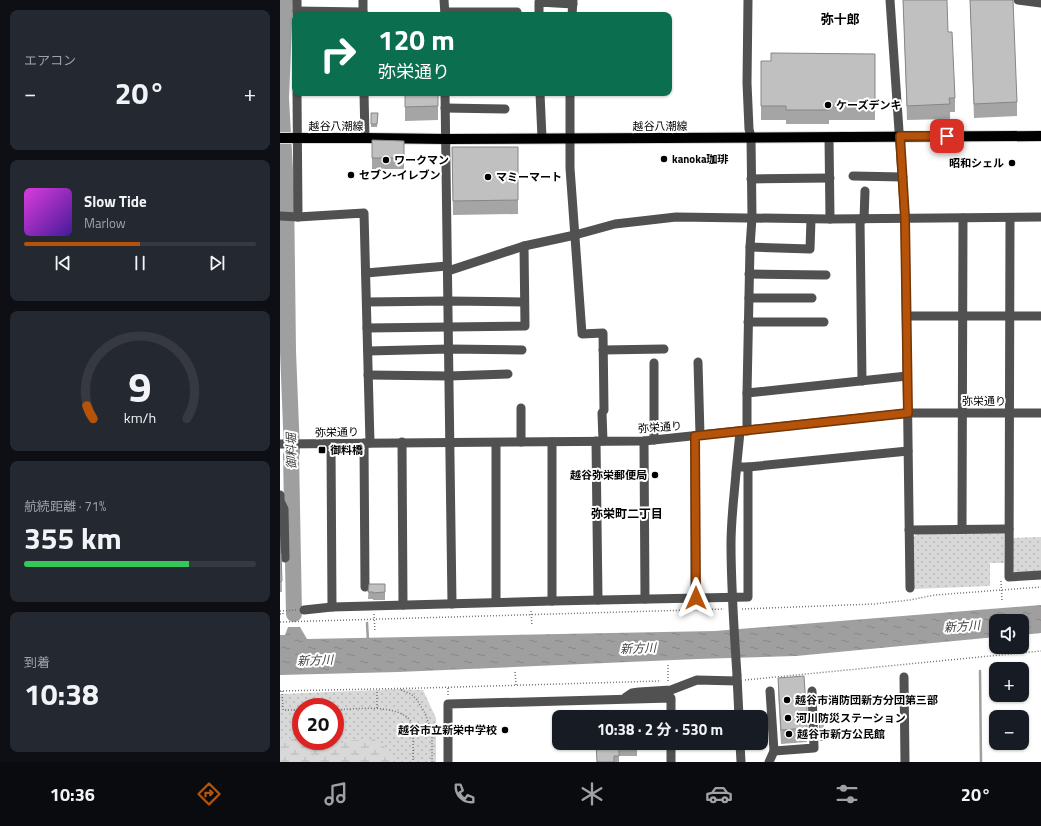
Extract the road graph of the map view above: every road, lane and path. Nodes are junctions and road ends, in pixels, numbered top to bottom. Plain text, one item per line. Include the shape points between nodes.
1 (297, 0) edge
2 (363, 0) edge
3 (444, 0) edge
4 (748, 0) edge
5 (890, 0) edge
6 (1018, 0) edge
7 (573, 2) edge
8 (1041, 3) edge
9 (297, 12) edge
10 (363, 12) edge
11 (445, 12) edge
12 (539, 12) edge
13 (572, 12) edge
14 (297, 96) edge
15 (364, 96) edge
16 (445, 96) edge
17 (540, 96) edge
18 (570, 96) edge
19 (445, 108) junction
20 (505, 109) dead end
21 (900, 136) junction
22 (1041, 136) edge
23 (751, 137) junction
24 (829, 137) junction
25 (280, 138) edge
26 (295, 138) junction
27 (364, 138) junction
28 (542, 138) junction
29 (570, 138) junction
30 (446, 139) junction
31 (853, 176) dead end
32 (902, 177) junction
33 (830, 178) junction
34 (751, 179) junction
35 (865, 191) dead end
36 (280, 216) edge
37 (297, 217) junction
38 (1041, 217) edge
39 (752, 218) junction
40 (905, 218) junction
41 (963, 218) junction
42 (1010, 218) junction
43 (811, 219) junction
44 (830, 219) junction
45 (862, 219) junction
46 (575, 235) junction
47 (524, 246) junction
48 (750, 247) junction
49 (448, 268) junction
50 (366, 273) junction
51 (749, 274) junction
52 (826, 275) dead end
53 (749, 298) junction
54 (812, 298) dead end
55 (448, 301) junction
56 (367, 302) junction
57 (524, 302) junction
58 (907, 316) junction
59 (963, 316) junction
60 (1010, 316) junction
61 (1041, 316) edge
62 (748, 322) junction
63 (824, 322) dead end
64 (448, 326) junction
65 (367, 328) junction
66 (449, 349) junction
67 (664, 349) dead end
68 (522, 350) dead end
69 (603, 350) junction
70 (368, 351) junction
71 (698, 362) dead end
72 (654, 363) dead end
73 (508, 374) dead end
74 (368, 375) junction
75 (449, 376) junction
76 (907, 376) junction
77 (862, 381) junction
78 (747, 393) junction
79 (521, 408) dead end
80 (908, 413) junction
81 (963, 413) junction
82 (1010, 413) junction
83 (1041, 413) edge
84 (744, 431) junction
85 (697, 436) junction
86 (654, 440) junction
87 (599, 441) junction
88 (644, 441) junction
89 (402, 442) junction
90 (521, 442) junction
91 (552, 442) junction
92 (367, 443) junction
93 (450, 443) junction
94 (496, 443) junction
95 (281, 444) edge
96 (332, 444) junction
97 (908, 451) junction
98 (748, 467) junction
99 (736, 470) junction
100 (280, 495) edge
101 (962, 529) junction
102 (1009, 529) junction
103 (909, 530) junction
104 (285, 558) dead end
105 (1041, 575) edge
106 (1001, 577) dead end
107 (366, 587) dead end
108 (1041, 587) edge
109 (910, 588) dead end
110 (1001, 590) junction
111 (696, 598) junction
112 (645, 599) junction
113 (598, 600) junction
114 (552, 601) junction
115 (496, 602) junction
116 (1002, 602) dead end
117 (452, 604) junction
118 (403, 605) junction
119 (332, 607) junction
120 (733, 609) junction
121 (302, 610) joint
122 (281, 611) edge
123 (280, 614) edge
124 (531, 615) junction
125 (374, 620) junction
126 (280, 622) edge
127 (532, 626) dead end
128 (375, 632) dead end
129 (1041, 651) edge
130 (668, 665) dead end
131 (515, 672) dead end
132 (904, 677) dead end
133 (737, 678) junction
134 (668, 681) junction
135 (673, 681) dead end
136 (516, 685) junction
137 (400, 689) junction
138 (377, 690) dead end
139 (812, 690) dead end
140 (281, 691) edge
141 (770, 691) dead end
142 (619, 699) junction
143 (377, 709) junction
144 (292, 710) edge
145 (344, 710) edge
146 (671, 710) edge
147 (739, 710) edge
148 (671, 750) edge
149 (741, 750) edge
150 (774, 751) junction
151 (413, 762) edge
152 (432, 762) edge
153 (448, 762) edge
154 (671, 762) edge
155 (742, 762) edge
156 (769, 762) edge
157 (905, 762) edge

1 - 9 street
2 - 10 street
3 - 11 street
4 - 23 street via 748,129
5 - 21 street
6 - 8 street
7 - 12 street via 539,2
7 - 13 street
14 - 26 street
15 - 27 street
16 - 19 street
17 - 28 street
18 - 29 street
19 - 20 street
19 - 30 street
21 - 22 main road, 越谷八潮線
21 - 24 main road, 越谷八潮線
21 - 32 street
23 - 24 main road, 越谷八潮線
23 - 29 main road, 越谷八潮線
23 - 34 street
24 - 33 street
25 - 26 main road, 越谷八潮線
26 - 27 main road, 越谷八潮線
26 - 37 street
27 - 30 main road, 越谷八潮線
28 - 29 main road, 越谷八潮線
28 - 30 main road, 越谷八潮線
29 - 46 street
30 - 49 street
31 - 32 street
32 - 40 street
33 - 34 street
33 - 44 street
34 - 39 street
35 - 45 street
36 - 37 street
37 - 50 street via 364,213
38 - 42 street
39 - 43 street
39 - 46 street via 676,217 615,224
39 - 48 street
40 - 41 street
40 - 45 street
40 - 58 street
41 - 42 street
41 - 59 street
42 - 60 street
43 - 44 street
43 - 48 street via 810,249
44 - 45 street
45 - 77 street
46 - 47 street
46 - 69 street via 582,334 603,333
47 - 49 street
47 - 57 street
48 - 51 street
49 - 50 street
49 - 55 street
50 - 56 street
51 - 52 street
51 - 53 street
53 - 54 street
53 - 62 street
55 - 56 street
55 - 57 street
55 - 64 street
56 - 65 street
57 - 64 street via 525,326
58 - 59 street
58 - 76 street
59 - 60 street
59 - 81 street
60 - 61 street
60 - 82 street
62 - 63 street
62 - 78 street
64 - 65 street
64 - 66 street
65 - 70 street
66 - 68 street
66 - 70 street
66 - 75 street
67 - 69 street
69 - 87 street via 604,410
70 - 74 street
71 - 85 street
72 - 86 street
73 - 75 street
74 - 75 street
74 - 92 street
75 - 93 street
76 - 77 street
76 - 80 street
77 - 78 street
78 - 84 street
79 - 90 street
80 - 81 street, 弥栄通り
80 - 84 street, 弥栄通り
80 - 97 street
81 - 82 street, 弥栄通り
81 - 101 street
82 - 83 street, 弥栄通り
82 - 102 street
84 - 85 street, 弥栄通り
84 - 99 street
85 - 86 street, 弥栄通り
85 - 111 street
86 - 88 street, 弥栄通り
87 - 88 street, 弥栄通り
87 - 91 street, 弥栄通り
87 - 113 street
88 - 112 street
89 - 92 street, 弥栄通り
89 - 93 street, 弥栄通り
89 - 118 street
90 - 91 street, 弥栄通り
90 - 94 street, 弥栄通り
91 - 114 street
92 - 96 street, 弥栄通り
92 - 107 street
93 - 94 street, 弥栄通り
93 - 117 street
94 - 115 street
95 - 96 street, 弥栄通り
96 - 119 street
97 - 98 street
97 - 103 street
98 - 99 street
98 - 111 street via 748,597
99 - 120 street, bridge via 731,542
100 - 104 street via 284,509
101 - 102 street
101 - 103 street
102 - 105 street via 1009,577
103 - 109 street
106 - 110 path
108 - 110 path
110 - 116 path
110 - 120 path via 935,595 874,604
111 - 112 street
112 - 113 street
113 - 114 street
114 - 115 street
115 - 117 street
117 - 118 street
118 - 119 street
119 - 121 street
120 - 124 path
120 - 133 street, bridge
121 - 122 path
122 - 123 path via 283,614
124 - 125 path
124 - 127 path
125 - 126 path
125 - 128 path
129 - 133 path
130 - 134 path
131 - 136 path
132 - 157 street
133 - 142 street via 697,680 671,690 639,692
133 - 147 street
134 - 135 path
134 - 136 path
136 - 137 path
137 - 140 path
137 - 152 path via 411,694 424,711 432,732
138 - 143 path
139 - 150 street via 814,748
140 - 144 path via 283,710
141 - 150 street
142 - 146 street via 671,698
142 - 153 street via 448,704
143 - 145 path
143 - 151 path via 390,709 406,716 411,723
148 - 154 street
149 - 155 street
150 - 156 street

